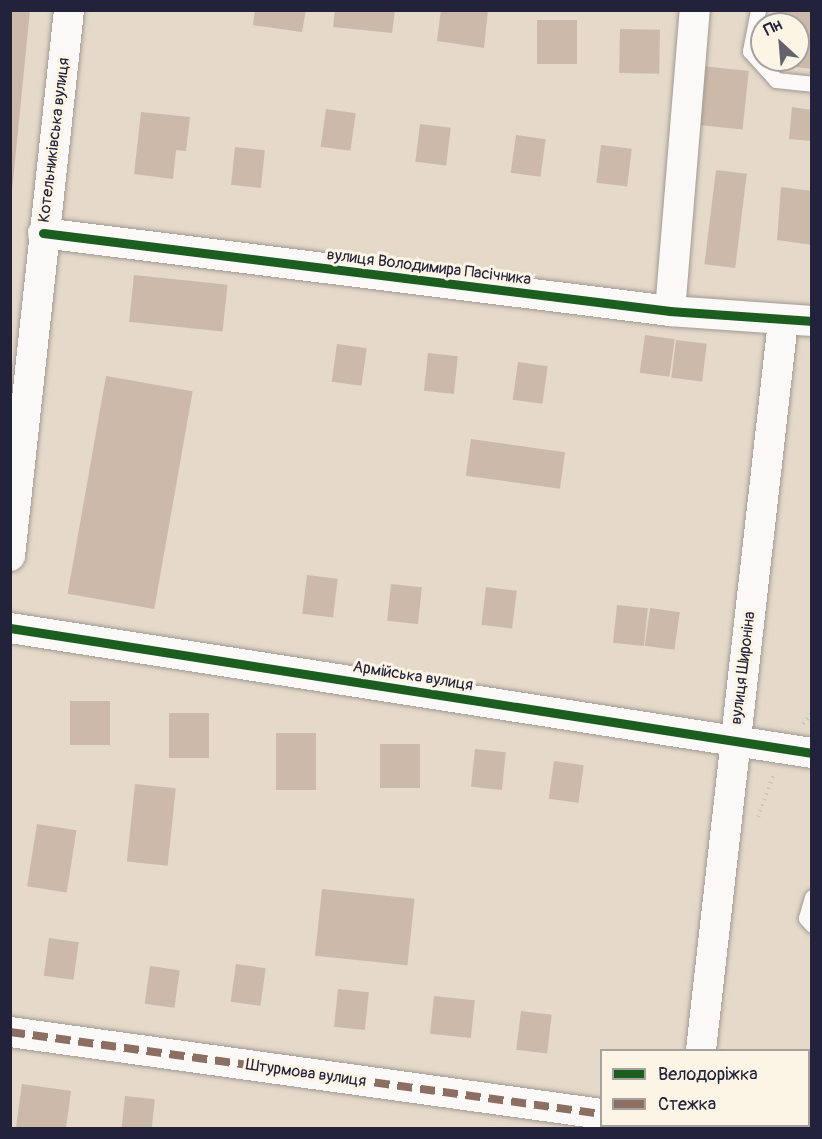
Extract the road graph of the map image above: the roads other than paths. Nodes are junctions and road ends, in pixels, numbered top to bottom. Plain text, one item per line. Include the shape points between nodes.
1 (69, 10) edge
2 (695, 10) edge
3 (758, 10) edge
4 (812, 84) edge
5 (43, 233) junction
6 (670, 311) junction
7 (797, 321) edge
8 (10, 556) edge
9 (10, 628) edge
10 (734, 742) junction
11 (812, 753) edge
12 (812, 897) edge
13 (812, 925) edge
14 (10, 1032) edge
15 (701, 1049) edge
16 (600, 1114) edge

1 - 5 street, Котельниківська вулиця
2 - 6 street
3 - 4 lane via 750,51 776,80
5 - 6 street, вулиця Володимира Пасічника
5 - 8 street, Котельниківська вулиця
6 - 7 street, вулиця Володимира Пасічника
7 - 10 street, вулиця Широніна
9 - 10 street, Армійська вулиця
10 - 11 street, Армійська вулиця
10 - 15 street, вулиця Широніна
12 - 13 lane via 806,918
14 - 16 street, Штурмова вулиця

